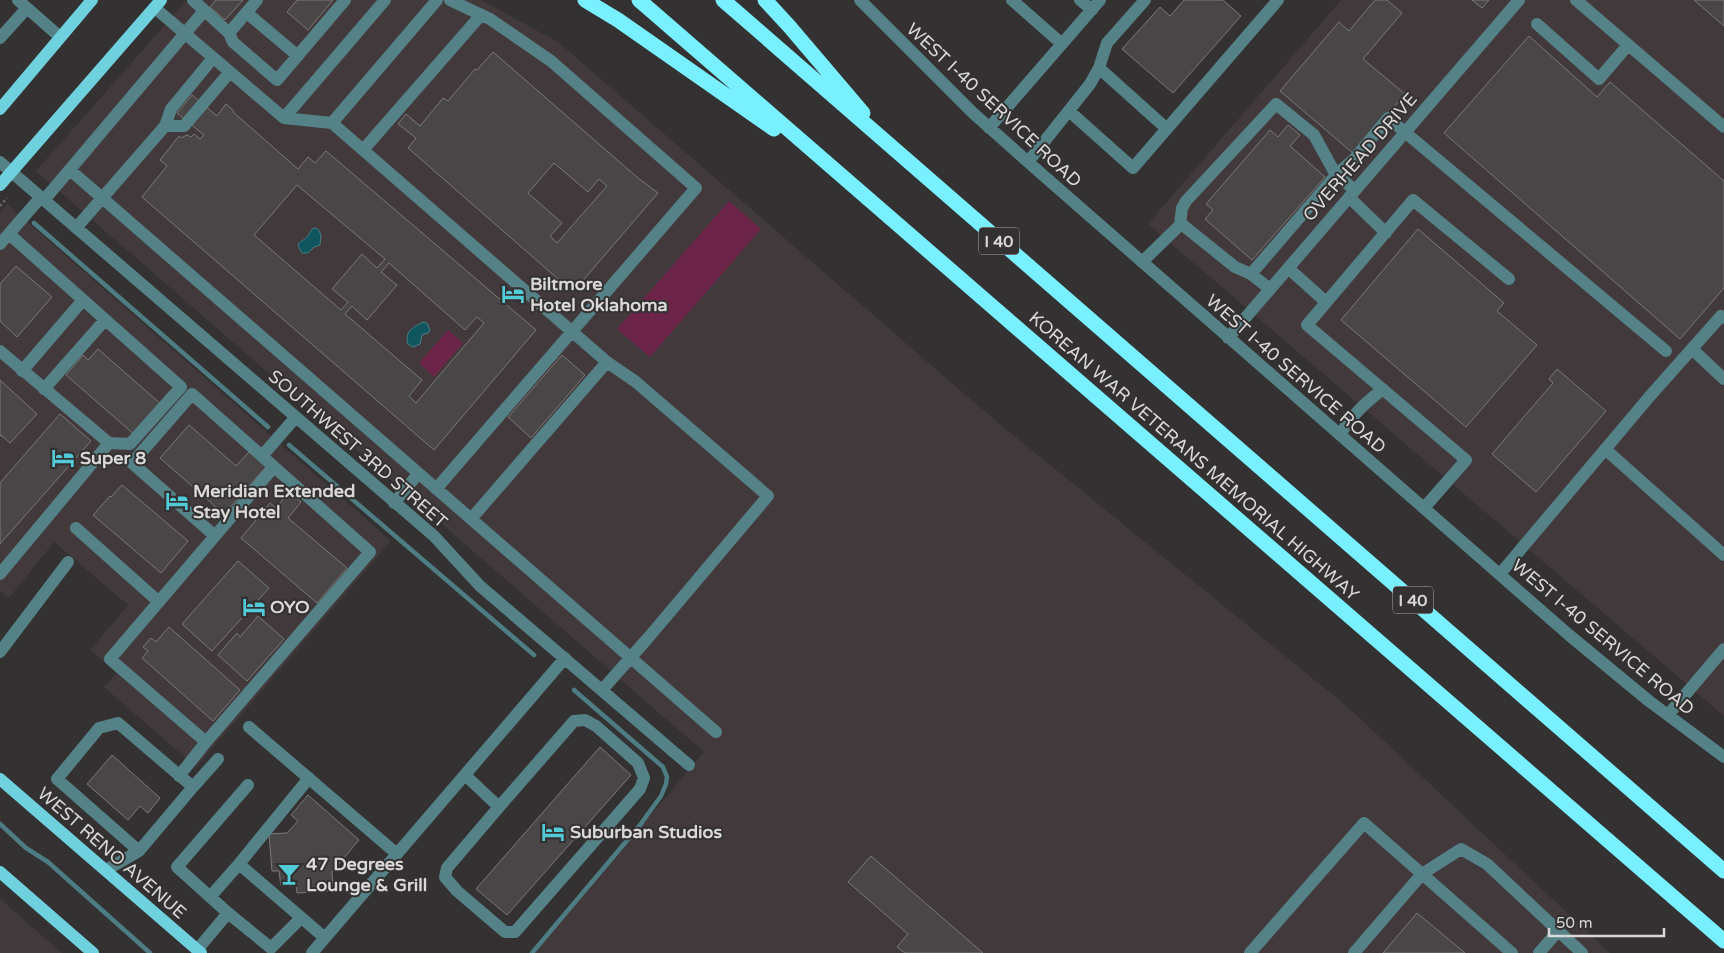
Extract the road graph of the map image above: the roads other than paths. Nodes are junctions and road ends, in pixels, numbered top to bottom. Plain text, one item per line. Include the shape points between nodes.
1 (92, 0) edge
2 (143, 0) edge
3 (257, 0) edge
4 (345, 0) edge
5 (385, 0) edge
6 (437, 0) edge
7 (450, 0) edge
8 (585, 0) edge
9 (639, 0) edge
10 (722, 0) edge
11 (765, 0) edge
12 (1012, 0) edge
13 (1080, 0) edge
14 (1145, 0) edge
15 (1519, 0) edge
16 (1576, 0) edge
17 (1272, 2) edge
18 (868, 3) edge
19 (23, 4) edge
20 (158, 4) edge
21 (200, 4) edge
22 (1096, 5) edge
23 (246, 12) junction
24 (481, 14) junction
25 (1537, 24) dead end
26 (229, 33) junction
27 (185, 34) junction
28 (60, 37) junction
29 (0, 38) edge
30 (1062, 44) junction
31 (1628, 44) junction
32 (298, 56) junction
33 (213, 58) junction
34 (1099, 68) junction
35 (230, 72) junction
36 (0, 108) edge
37 (1069, 111) junction
38 (284, 118) junction
39 (332, 123) junction
40 (165, 126) junction
41 (989, 128) junction
42 (1724, 128) edge
43 (1167, 129) junction
44 (1405, 132) junction
45 (363, 150) junction
46 (896, 152) junction
47 (0, 162) edge
48 (1028, 162) junction
49 (70, 170) junction
50 (11, 172) junction
51 (839, 175) junction
52 (1336, 175) junction
53 (0, 184) edge
54 (1352, 194) junction
55 (102, 198) junction
56 (43, 199) junction
57 (1180, 225) junction
58 (76, 228) junction
59 (1386, 233) junction
60 (9, 234) junction
61 (0, 244) edge
62 (1142, 262) junction
63 (1288, 268) junction
64 (1251, 274) junction
65 (1509, 279) dead end
66 (1270, 289) junction
67 (83, 300) junction
68 (1326, 302) junction
69 (1724, 318) edge
70 (105, 320) junction
71 (571, 331) junction
72 (1228, 338) junction
73 (1692, 349) junction
74 (0, 351) edge
75 (1666, 351) dead end
76 (607, 362) junction
77 (22, 370) junction
78 (1724, 379) edge
79 (44, 389) junction
80 (1383, 390) junction
81 (295, 418) junction
82 (1340, 435) junction
83 (110, 444) junction
84 (1605, 449) junction
85 (262, 456) junction
86 (273, 468) junction
87 (418, 474) junction
88 (436, 489) junction
89 (394, 502) junction
90 (1424, 508) junction
91 (471, 519) junction
92 (76, 528) dead end
93 (215, 536) junction
94 (1724, 555) edge
95 (68, 562) dead end
96 (0, 574) edge
97 (1500, 574) junction
98 (159, 602) junction
99 (2, 644) edge
100 (1724, 649) edge
101 (565, 658) junction
102 (630, 658) junction
103 (602, 690) junction
104 (1668, 715) junction
105 (249, 727) dead end
106 (716, 732) dead end
107 (206, 742) junction
108 (1724, 757) edge
109 (218, 759) dead end
110 (689, 765) dead end
111 (179, 776) junction
112 (465, 776) junction
113 (309, 778) junction
114 (0, 779) edge
115 (248, 785) dead end
116 (193, 788) junction
117 (499, 807) junction
118 (139, 851) junction
119 (397, 854) junction
120 (239, 864) junction
121 (106, 870) junction
122 (1724, 871) edge
123 (0, 872) edge
124 (1422, 874) junction
125 (210, 897) junction
126 (228, 913) junction
127 (301, 918) junction
128 (1558, 931) junction
129 (325, 938) junction
130 (1724, 941) edge
131 (199, 952) edge
132 (93, 953) edge
133 (312, 953) edge
134 (1250, 953) edge
135 (1354, 953) edge
136 (1512, 953) edge
137 (1539, 953) edge
138 (1582, 953) edge

1 - 28 main road
2 - 20 main road
3 - 23 street
4 - 32 street
5 - 38 street
6 - 39 street
7 - 24 street
8 - 51 highway
9 - 51 highway, KOREAN WAR VETERANS MEMORIAL HIGHWAY
10 - 46 highway, KOREAN WAR VETERANS MEMORIAL HIGHWAY / I 40
11 - 46 highway
12 - 30 street
13 - 22 street
14 - 34 street via 1107,43
15 - 44 street, OVERHEAD DRIVE
16 - 31 street
17 - 43 street
18 - 41 street, WEST I-40 SERVICE ROAD via 920,62
19 - 28 street
19 - 29 street
20 - 27 street
20 - 50 main road
21 - 26 street
21 - 27 street
22 - 30 street
23 - 26 street
23 - 32 street
24 - 45 street
24 - 71 street via 551,61 696,188
25 - 31 street via 1599,79
26 - 32 street via 233,42 277,80
27 - 33 street
27 - 49 street
28 - 36 main road
30 - 41 street
31 - 42 street
33 - 35 street
33 - 40 street via 171,109
34 - 37 street
34 - 43 street
35 - 38 street
35 - 40 street via 184,126
37 - 43 street via 1133,168
37 - 48 street
38 - 39 street
39 - 45 street
40 - 55 street
41 - 48 street, WEST I-40 SERVICE ROAD
44 - 52 street via 1388,118 1356,158
44 - 54 street, OVERHEAD DRIVE
44 - 75 street
45 - 71 street
46 - 122 highway, KOREAN WAR VETERANS MEMORIAL HIGHWAY / I 40
47 - 50 street, SOUTHWEST 3RD STREET
48 - 62 street, WEST I-40 SERVICE ROAD
49 - 55 street
49 - 56 street
50 - 53 main road
50 - 56 street, SOUTHWEST 3RD STREET
51 - 130 highway, KOREAN WAR VETERANS MEMORIAL HIGHWAY
52 - 54 street
52 - 57 street via 1314,135 1276,104 1186,201
52 - 64 street
54 - 59 street
54 - 63 street, OVERHEAD DRIVE
55 - 58 street
55 - 87 street
56 - 58 street, SOUTHWEST 3RD STREET
56 - 60 street
57 - 62 street
57 - 64 street via 1235,267
58 - 81 street, SOUTHWEST 3RD STREET
59 - 65 street via 1413,200
59 - 68 street
60 - 61 street
60 - 67 street
62 - 72 street, WEST I-40 SERVICE ROAD
63 - 66 street, OVERHEAD DRIVE
63 - 68 street
64 - 66 street
66 - 72 street, OVERHEAD DRIVE
67 - 70 street
67 - 77 street
68 - 80 street via 1307,325
69 - 73 street via 1721,316
70 - 79 street
70 - 83 street via 180,387 130,444
71 - 76 street
71 - 88 street
72 - 82 street, WEST I-40 SERVICE ROAD
73 - 78 street
73 - 84 street
74 - 77 street
76 - 91 street
76 - 102 street via 636,382 768,496
77 - 79 street
79 - 83 street
80 - 82 street via 1364,404
80 - 90 street via 1466,460
81 - 85 street
81 - 89 street, SOUTHWEST 3RD STREET
82 - 90 street, WEST I-40 SERVICE ROAD
83 - 96 street
84 - 94 street
84 - 97 street
85 - 86 street
85 - 93 street via 192,394 132,463
86 - 93 street
86 - 107 street via 370,552
87 - 88 street
87 - 89 street
88 - 91 street
89 - 101 street, SOUTHWEST 3RD STREET via 434,536 480,586
90 - 97 street, WEST I-40 SERVICE ROAD
91 - 102 street
92 - 98 street
93 - 98 street
95 - 99 street
97 - 104 street, WEST I-40 SERVICE ROAD
98 - 107 street via 110,659
100 - 104 street
101 - 103 street, SOUTHWEST 3RD STREET
101 - 112 street
102 - 103 street
102 - 106 street
103 - 110 street, SOUTHWEST 3RD STREET
104 - 108 street, WEST I-40 SERVICE ROAD
105 - 113 street
107 - 111 street
109 - 116 street
111 - 116 street
111 - 118 street via 118,723 98,728 57,779
112 - 117 street
112 - 119 street
113 - 119 street
113 - 120 street
114 - 121 main road, WEST RENO AVENUE
115 - 125 street via 177,867
116 - 118 street
117 - 117 street via 447,868 445,877 505,932 515,932 640,789 644,778 638,763 596,726 585,720 574,721
118 - 121 street
119 - 129 street
120 - 125 street
120 - 127 street
121 - 131 main road, WEST RENO AVENUE
123 - 132 main road
124 - 128 street via 1461,849 1487,864
124 - 134 street via 1364,823
124 - 135 street
124 - 136 street
125 - 126 street
126 - 127 street via 271,948
126 - 131 street
127 - 129 street
128 - 137 street
128 - 138 street
129 - 133 street

